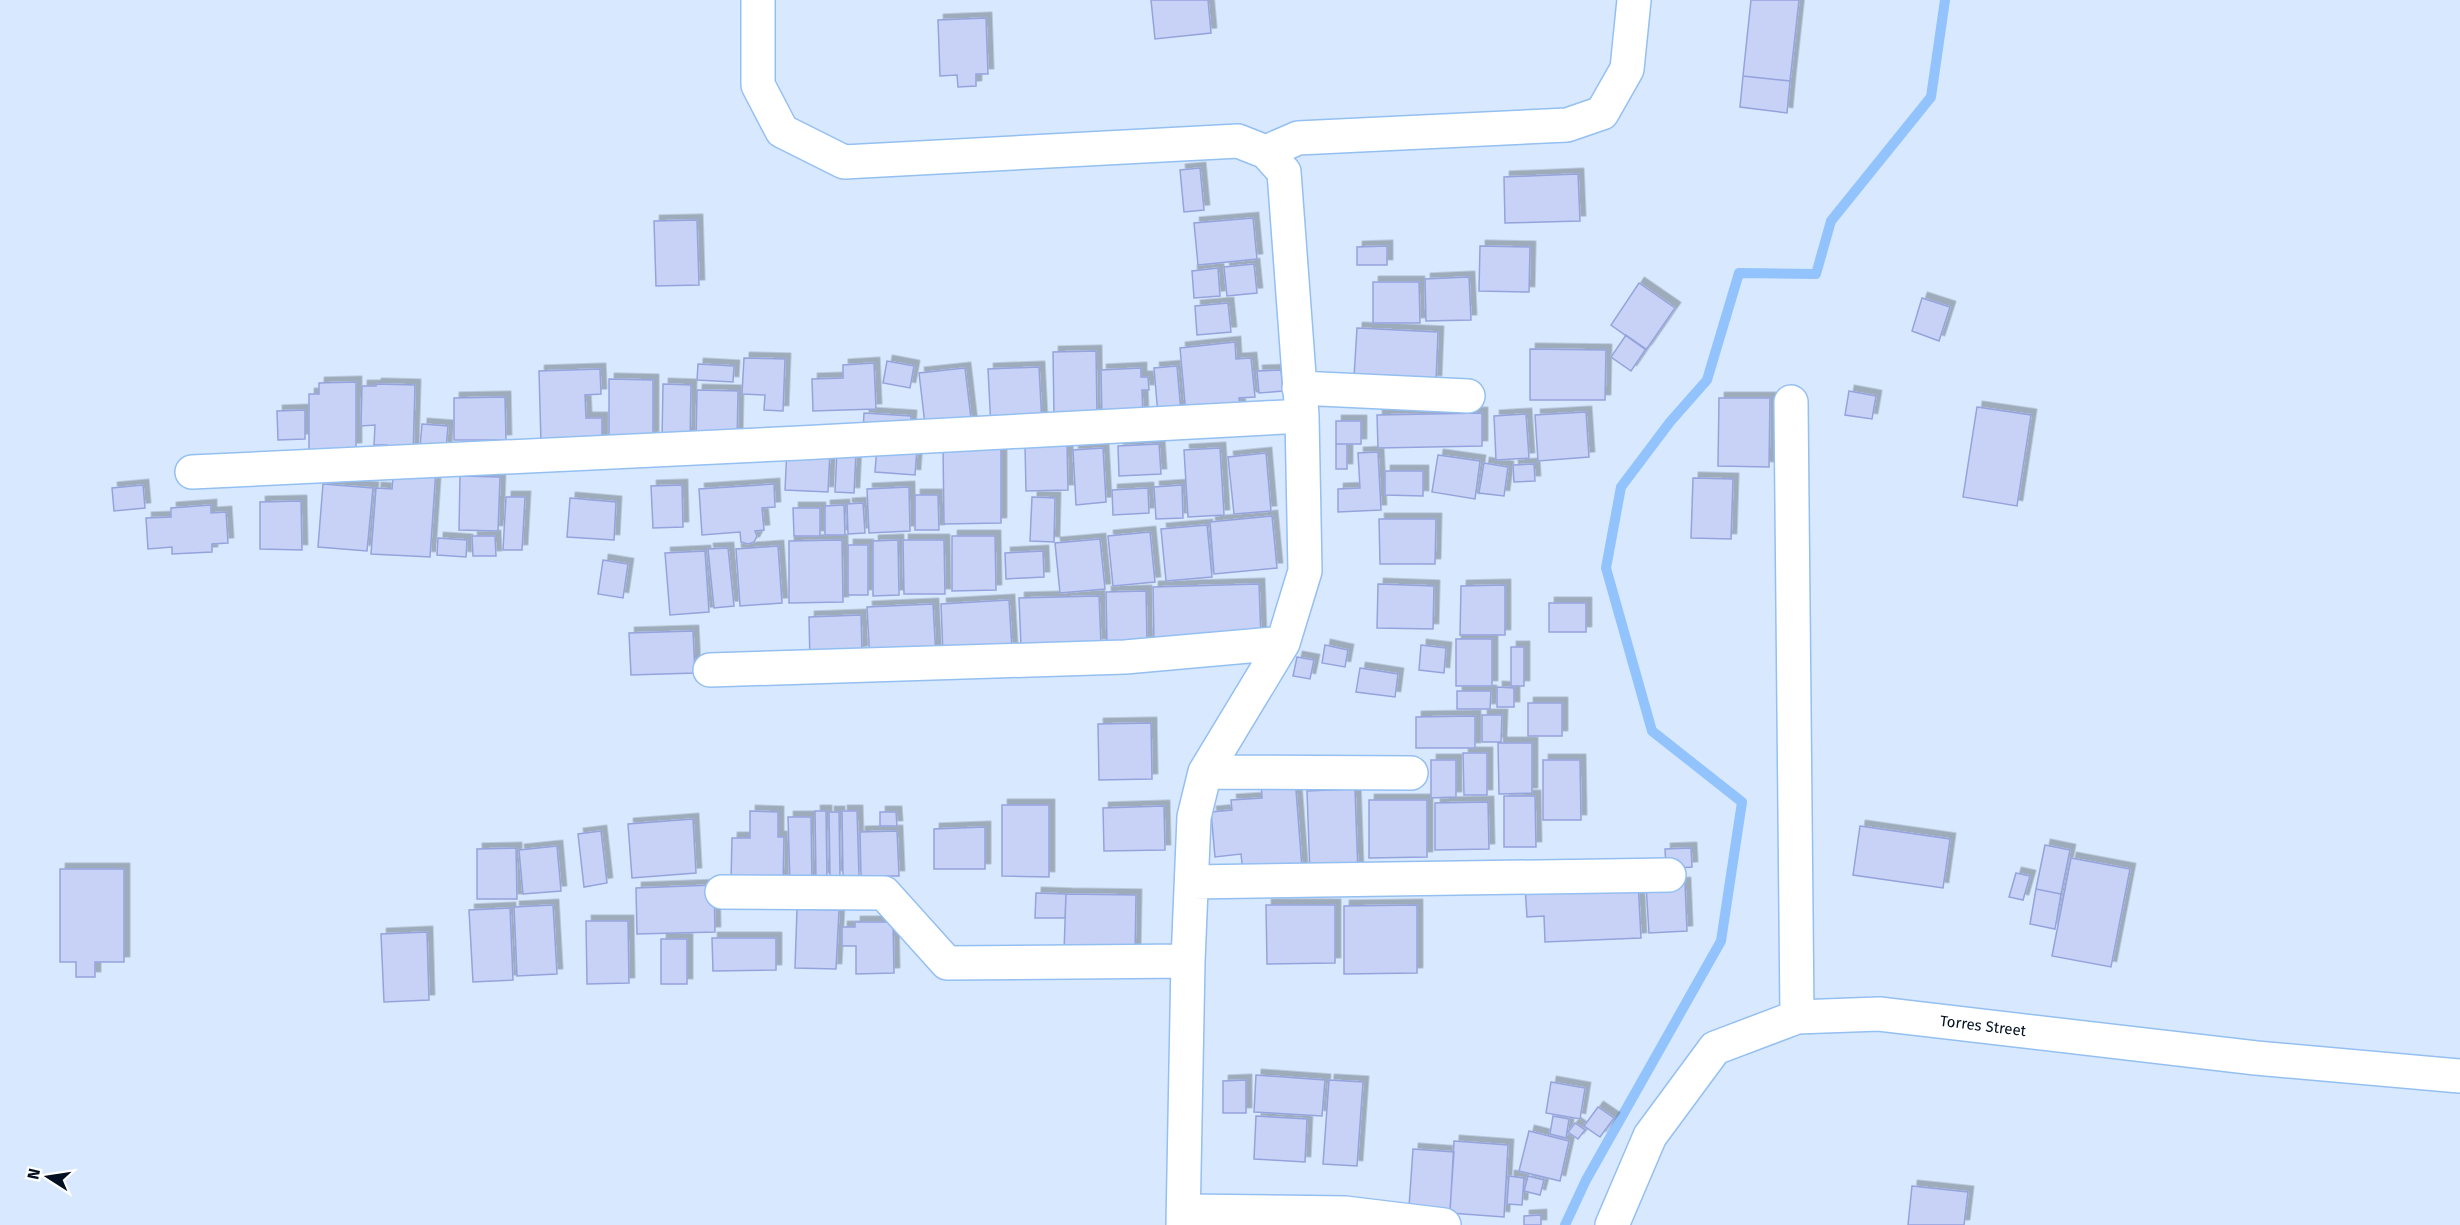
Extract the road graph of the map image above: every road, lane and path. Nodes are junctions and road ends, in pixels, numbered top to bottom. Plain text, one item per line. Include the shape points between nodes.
1 (758, 0) edge
2 (1634, 0) edge
3 (1266, 152) junction
4 (1468, 396) dead end
5 (1300, 402) junction
6 (1791, 402) dead end
7 (192, 472) dead end
8 (1283, 643) junction
9 (710, 670) dead end
10 (1205, 772) junction
11 (1412, 772) dead end
12 (1669, 875) dead end
13 (1192, 882) junction
14 (722, 892) dead end
15 (1188, 961) junction
16 (1797, 1017) junction
17 (2460, 1076) edge
18 (1184, 1218) edge
19 (1444, 1225) edge
20 (1612, 1225) edge

1 - 3 street via 758,85 782,131 844,162 1238,141
2 - 3 street via 1627,69 1602,113 1567,125 1298,138
3 - 5 street via 1284,172
4 - 5 street
5 - 7 street via 800,444
5 - 8 street via 1305,571
6 - 16 street
8 - 9 street via 1125,657
8 - 10 street
10 - 11 street
10 - 13 street via 1194,817
12 - 13 street
13 - 15 street
14 - 15 street via 884,893 947,963
15 - 18 street
16 - 17 street, Torres Street via 1879,1014 2256,1058
16 - 20 street, Torres Street via 1715,1048 1650,1136
18 - 19 street via 1344,1213

